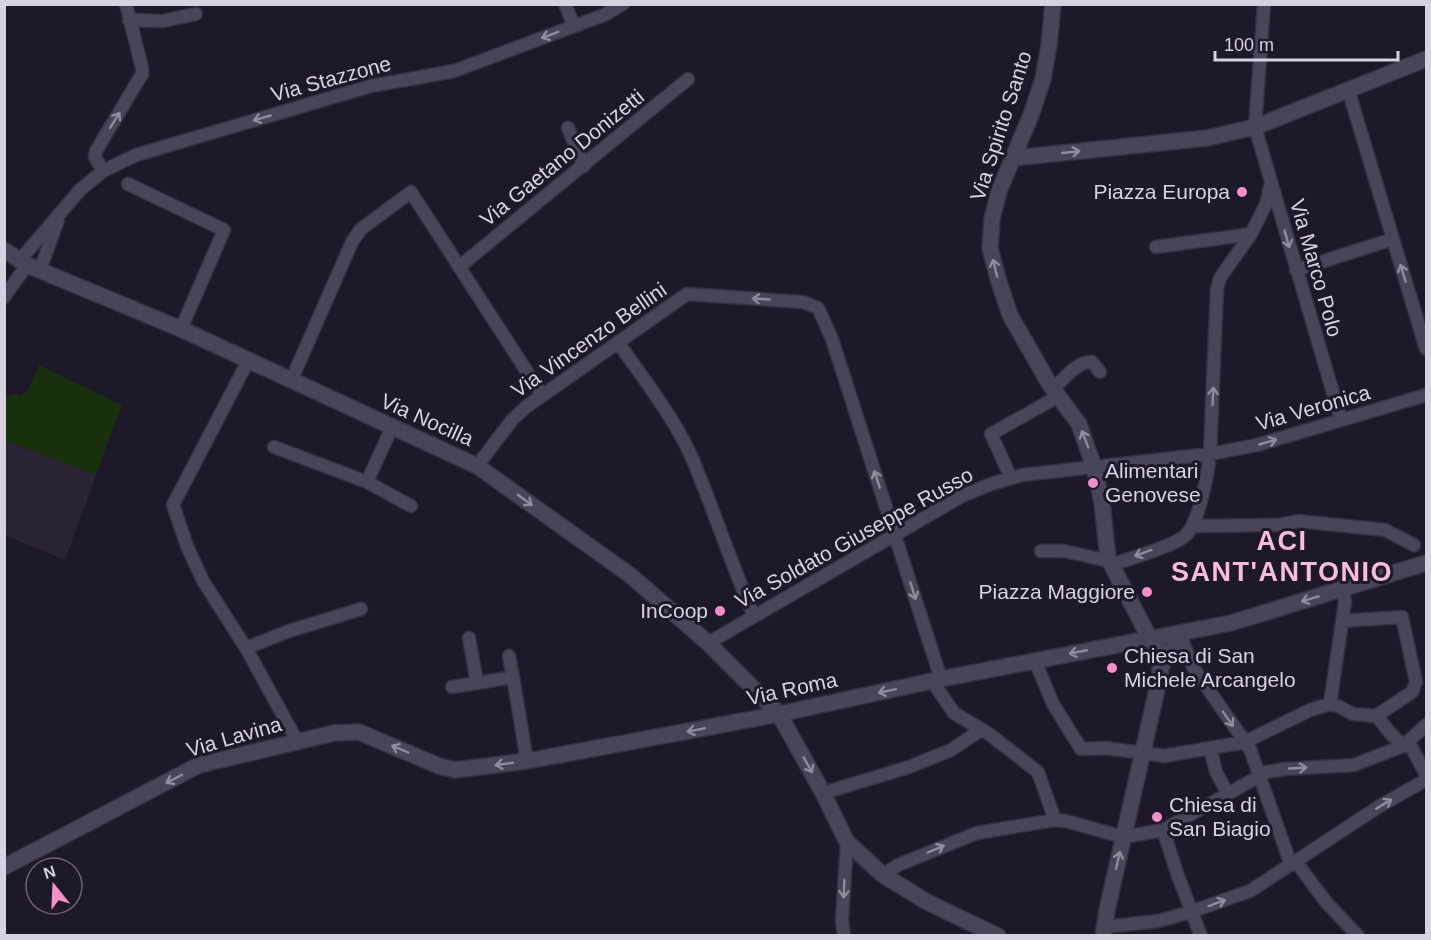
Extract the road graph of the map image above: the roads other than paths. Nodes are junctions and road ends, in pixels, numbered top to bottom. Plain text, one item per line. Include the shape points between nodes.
1 (126, 4) edge
2 (565, 4) edge
3 (623, 4) edge
4 (1053, 4) edge
5 (1264, 4) edge
6 (196, 14) dead end
7 (129, 20) junction
8 (574, 26) junction
9 (1426, 59) edge
10 (688, 79) dead end
11 (1348, 89) junction
12 (1255, 127) junction
13 (568, 128) dead end
14 (1013, 158) junction
15 (584, 166) junction
16 (103, 171) junction
17 (1271, 182) junction
18 (128, 184) dead end
19 (62, 211) junction
20 (1251, 234) junction
21 (1393, 239) junction
22 (1156, 247) dead end
23 (4, 250) edge
24 (29, 265) junction
25 (459, 267) junction
26 (1296, 270) junction
27 (4, 297) edge
28 (1420, 308) edge
29 (181, 329) junction
30 (618, 342) junction
31 (1426, 349) edge
32 (248, 361) junction
33 (1100, 372) dead end
34 (291, 381) junction
35 (1056, 393) junction
36 (542, 395) junction
37 (1426, 395) edge
38 (1341, 420) junction
39 (392, 427) junction
40 (274, 447) dead end
41 (1210, 454) junction
42 (477, 466) junction
43 (1094, 467) junction
44 (1011, 478) junction
45 (367, 482) junction
46 (411, 506) dead end
47 (1193, 526) junction
48 (895, 535) junction
49 (1414, 546) dead end
50 (1041, 551) dead end
51 (1109, 561) junction
52 (1426, 563) edge
53 (1343, 589) junction
54 (361, 609) dead end
55 (754, 616) junction
56 (1342, 621) junction
57 (469, 638) dead end
58 (1143, 640) junction
59 (708, 643) junction
60 (1184, 643) junction
61 (246, 648) junction
62 (509, 656) dead end
63 (1035, 660) junction
64 (1160, 676) junction
65 (513, 677) junction
66 (937, 680) junction
67 (477, 683) junction
68 (452, 687) dead end
69 (1330, 704) junction
70 (778, 714) junction
71 (1376, 716) junction
72 (1426, 725) edge
73 (981, 730) junction
74 (297, 741) junction
75 (1245, 742) junction
76 (1403, 746) junction
77 (1210, 748) junction
78 (1143, 754) junction
79 (526, 761) junction
80 (455, 770) joint
81 (1426, 775) edge
82 (1261, 776) junction
83 (1426, 780) edge
84 (824, 792) junction
85 (1228, 794) junction
86 (1055, 820) junction
87 (1163, 830) junction
88 (1123, 837) junction
89 (847, 842) junction
90 (1294, 863) junction
91 (4, 867) edge
92 (883, 874) junction
93 (1193, 911) junction
94 (1108, 926) edge
95 (844, 936) edge
96 (998, 936) edge
97 (1201, 936) edge
98 (1358, 936) edge

1 - 7 street
2 - 8 street
3 - 8 street, Via Stazzone
4 - 14 street, Via Spirito Santo via 1043,79
5 - 12 street
6 - 7 street via 162,21
16 -> 7 street via 94,157 96,151 142,74
8 -> 16 street, Via Stazzone via 454,71 371,86 136,154
9 - 11 street
10 - 15 street, Via Gaetano Donizetti
11 - 12 street
11 - 21 street
14 -> 12 street via 1207,138
12 - 17 street, Via Marco Polo
13 - 15 street
35 -> 14 street, Via Spirito Santo via 1010,315 990,248 999,191
15 - 25 street, Via Gaetano Donizetti
16 - 19 street, Via Stazzone
17 - 20 street via 1267,202
17 -> 26 street, Via Marco Polo
18 - 29 street via 224,230
19 - 24 street, Via Stazzone
19 - 24 street
20 - 22 street
41 -> 20 street via 1217,289 1220,278
21 - 26 street
28 -> 21 street
23 - 24 street, Via Nocilla
24 - 27 street
24 - 29 street, Via Nocilla
25 - 34 street via 411,192 361,229 352,242
25 - 36 street
26 - 38 street, Via Marco Polo
28 - 31 street
29 - 32 street, Via Nocilla
30 - 36 street, Via Vincenzo Bellini
48 -> 30 street, Via Vincenzo Bellini via 832,339 818,308 803,303 687,294
30 - 55 street via 691,457
32 - 34 street, Via Nocilla
32 - 61 street via 173,505 203,580
33 - 35 street via 1092,362 1085,362
34 - 39 street, Via Nocilla
43 -> 35 street, Via Spirito Santo via 1079,424
35 - 44 street via 991,434
36 - 42 street, Via Vincenzo Bellini via 512,420
37 - 38 street, Via Veronica
41 -> 38 street, Via Veronica via 1257,445
39 - 42 street, Via Nocilla
39 - 45 street
40 - 45 street
41 - 43 street, Via Veronica
41 - 47 street
42 -> 59 street, Via Nocilla via 630,575
43 - 44 street, Via Soldato Giuseppe Russo
43 - 51 street, Via Spirito Santo
44 - 48 street, Via Soldato Giuseppe Russo via 962,496
45 - 46 street
47 - 49 street via 1299,522 1385,530
47 -> 51 street via 1174,542
48 - 55 street, Via Soldato Giuseppe Russo
48 -> 66 street
50 - 51 street via 1064,551
51 - 58 street
52 - 53 street, Via Roma
53 - 56 street
53 -> 60 street, Via Roma via 1231,623
54 - 61 street
55 - 59 street, Via Soldato Giuseppe Russo
56 - 69 street
56 - 71 street via 1402,617 1416,687
57 - 67 street
58 - 60 street, Via Roma
58 -> 63 street, Via Roma
58 - 64 street via 1155,642 1160,650
59 - 70 street, Via Nocilla
60 - 64 street via 1171,648
60 -> 75 street via 1194,669
61 - 74 street
62 - 65 street
63 - 66 street, Via Roma
63 - 78 street via 1049,695 1081,749 1106,748
64 - 78 street
65 - 67 street
65 - 79 street
66 -> 70 street, Via Roma
66 - 73 street via 954,713
67 - 68 street
69 - 71 street via 1353,714
69 - 75 street
70 -> 79 street, Via Roma
70 -> 84 street, Via Nocilla
71 - 76 street
72 - 76 street
73 - 84 street via 951,750 909,767
73 - 86 street via 1038,772
80 -> 74 street, Via Lavina via 359,732
74 -> 91 street, Via Lavina via 199,765
75 - 77 street
75 - 82 street
76 - 81 street via 1412,748
82 -> 76 street via 1285,769 1354,765
77 - 78 street via 1164,756
77 - 85 street via 1216,772
78 - 88 street
79 -> 80 street, Via Roma
82 - 85 street
82 - 90 street via 1272,816
90 -> 83 street
84 - 89 street, Via Nocilla
85 - 87 street
86 - 88 street
92 -> 86 street via 976,833
87 - 88 street
87 - 93 street
94 -> 88 street
89 - 92 street
89 -> 95 street
93 -> 90 street via 1250,891
90 - 98 street
92 - 96 street via 927,902
93 - 94 street via 1158,921
93 - 97 street

